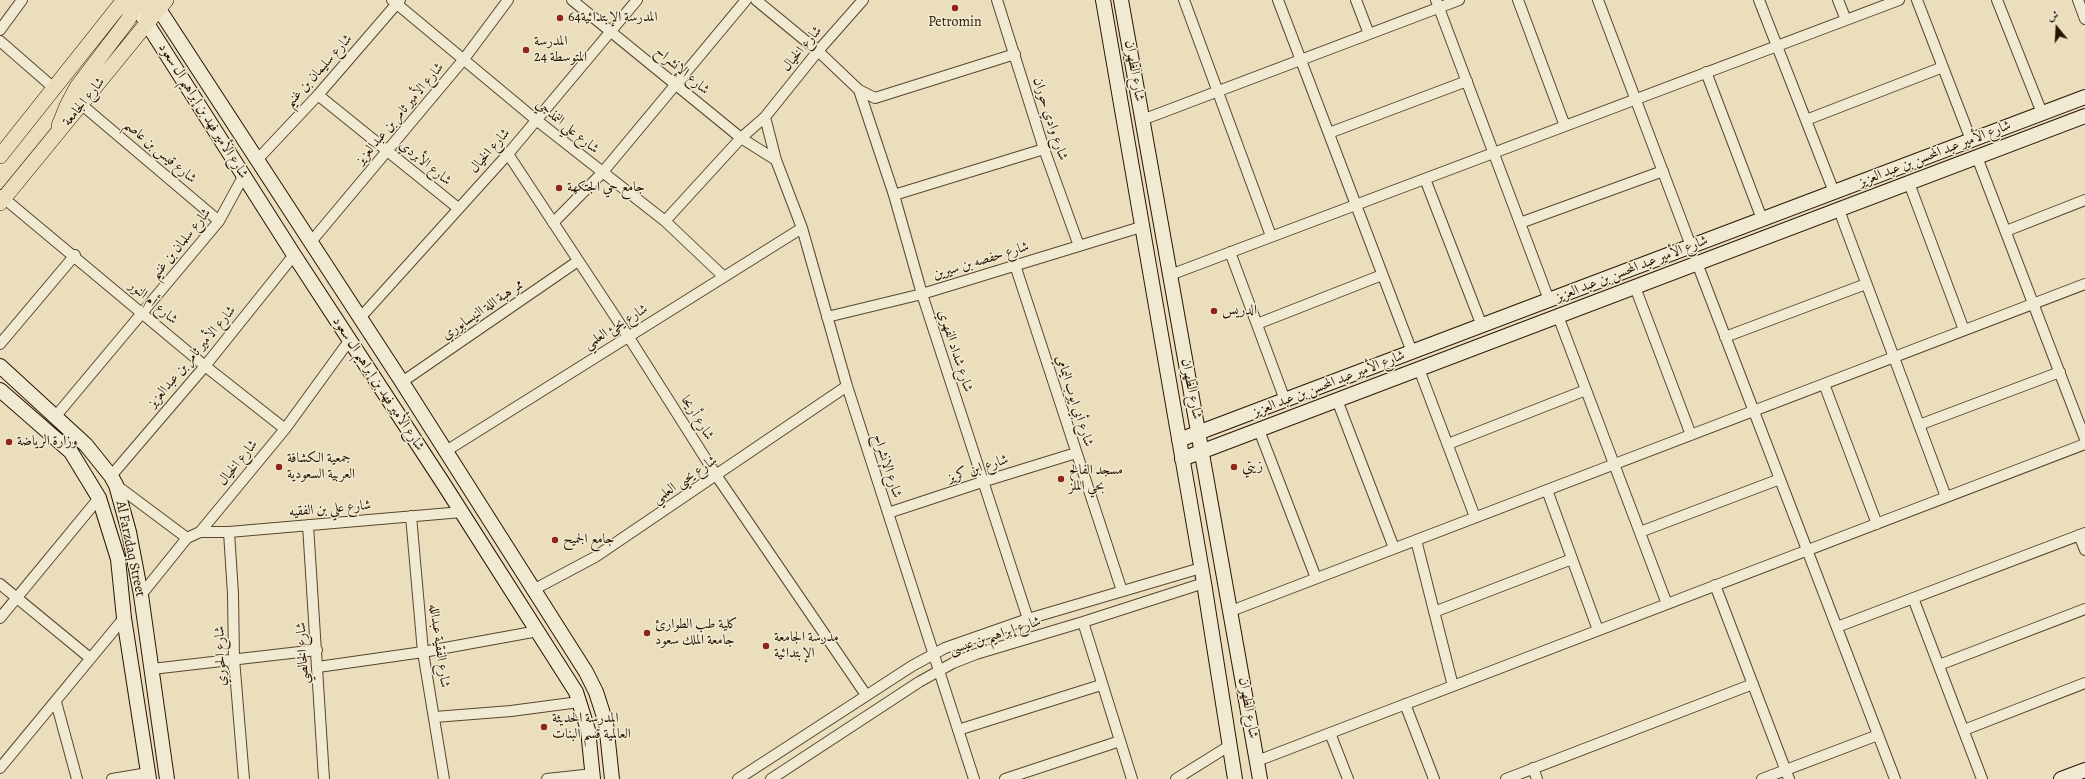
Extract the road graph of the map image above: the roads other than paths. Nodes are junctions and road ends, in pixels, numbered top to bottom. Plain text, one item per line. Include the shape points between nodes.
1 (22, 0) edge
2 (508, 0) edge
3 (572, 0) edge
4 (637, 0) edge
5 (746, 0) edge
6 (756, 0) edge
7 (863, 0) edge
8 (997, 0) edge
9 (1103, 0) edge
10 (1122, 0) edge
11 (1184, 0) edge
12 (1278, 0) edge
13 (1356, 0) edge
14 (1459, 0) edge
15 (1518, 0) edge
16 (1598, 0) edge
17 (1759, 0) edge
18 (1838, 0) edge
19 (1899, 0) edge
20 (1917, 0) edge
21 (1997, 0) edge
22 (2078, 0) edge
23 (396, 1) edge
24 (133, 2) edge
25 (157, 2) edge
26 (1438, 4) edge
27 (2085, 19) edge
28 (1846, 20) junction
29 (147, 23) junction
30 (0, 30) edge
31 (612, 31) junction
32 (1369, 34) junction
33 (0, 41) edge
34 (1777, 46) junction
35 (818, 51) junction
36 (1015, 54) junction
37 (464, 59) junction
38 (1301, 60) junction
39 (1943, 67) junction
40 (1706, 72) junction
41 (1467, 81) junction
42 (677, 84) junction
43 (55, 88) junction
44 (859, 90) junction
45 (1218, 92) junction
46 (318, 95) junction
47 (2085, 97) edge
48 (1636, 99) junction
49 (82, 105) junction
50 (2042, 113) junction
51 (2085, 116) edge
52 (765, 118) junction
53 (536, 120) junction
54 (1142, 120) junction
55 (1806, 120) junction
56 (1565, 126) junction
57 (1329, 134) junction
58 (57, 135) junction
59 (741, 138) junction
60 (1971, 140) junction
61 (1044, 149) junction
62 (388, 150) junction
63 (1493, 153) junction
64 (508, 154) junction
65 (0, 156) edge
66 (1977, 157) junction
67 (257, 160) junction
68 (776, 160) junction
69 (1663, 171) junction
70 (602, 173) junction
71 (244, 175) junction
72 (1425, 179) junction
73 (1909, 182) junction
74 (1834, 192) junction
75 (894, 194) junction
76 (1, 199) edge
77 (2085, 200) edge
78 (1356, 205) junction
79 (458, 208) junction
80 (1838, 210) junction
81 (1762, 219) junction
82 (220, 221) junction
83 (664, 221) junction
84 (553, 223) junction
85 (1520, 223) junction
86 (1141, 227) junction
87 (802, 228) junction
88 (2006, 231) junction
89 (1271, 236) junction
90 (310, 243) junction
91 (1079, 246) junction
92 (1692, 246) junction
93 (1230, 252) junction
94 (75, 255) junction
95 (294, 255) junction
96 (578, 261) junction
97 (1697, 263) junction
98 (1015, 265) junction
99 (1170, 275) junction
100 (1382, 275) junction
101 (723, 276) junction
102 (1866, 284) junction
103 (2085, 284) edge
104 (1635, 287) junction
105 (922, 294) junction
106 (1549, 300) junction
107 (2033, 304) junction
108 (143, 312) junction
109 (1558, 316) junction
110 (827, 317) junction
111 (360, 318) junction
112 (1257, 324) junction
113 (1482, 326) junction
114 (1964, 330) junction
115 (628, 336) junction
116 (1725, 336) junction
117 (349, 341) junction
118 (0, 344) edge
119 (1412, 352) junction
120 (1894, 357) junction
121 (0, 366) edge
122 (205, 366) junction
123 (1419, 369) junction
124 (2060, 372) junction
125 (402, 382) junction
126 (1824, 384) junction
127 (847, 386) junction
128 (0, 390) edge
129 (1586, 390) junction
130 (1285, 400) junction
131 (1337, 400) junction
132 (1754, 411) junction
133 (55, 417) junction
134 (1919, 425) junction
135 (285, 429) junction
136 (1259, 430) junction
137 (1200, 433) junction
138 (1691, 435) junction
139 (2085, 439) edge
140 (1179, 440) junction
141 (1448, 444) junction
142 (2085, 444) edge
143 (446, 451) junction
144 (1203, 451) junction
145 (1076, 453) junction
146 (1182, 459) junction
147 (1614, 464) junction
148 (716, 475) junction
149 (1780, 479) junction
150 (114, 480) junction
151 (982, 482) junction
152 (1547, 490) junction
153 (1946, 497) junction
154 (99, 498) junction
155 (462, 512) junction
156 (888, 513) junction
157 (411, 516) junction
158 (1475, 518) junction
159 (1877, 524) junction
160 (308, 525) junction
161 (200, 532) junction
162 (229, 532) junction
163 (1640, 532) junction
164 (2082, 534) edge
165 (187, 538) junction
166 (1416, 540) junction
167 (1394, 548) junction
168 (1807, 550) junction
169 (2085, 550) edge
170 (1572, 559) junction
171 (1201, 568) junction
172 (1316, 578) junction
173 (1204, 583) junction
174 (0, 584) edge
175 (1715, 585) junction
176 (533, 590) junction
177 (1122, 591) junction
178 (141, 595) junction
179 (17, 598) junction
180 (1913, 598) junction
181 (1667, 604) junction
182 (2085, 609) edge
183 (1231, 611) junction
184 (1434, 612) junction
185 (0, 618) edge
186 (124, 618) junction
187 (1028, 619) junction
188 (1083, 622) junction
189 (1837, 627) junction
190 (1598, 630) junction
191 (538, 632) junction
192 (317, 650) junction
193 (423, 652) junction
194 (933, 653) junction
195 (90, 658) junction
196 (234, 659) junction
197 (1939, 665) junction
198 (318, 667) junction
199 (152, 669) junction
200 (940, 670) junction
201 (2085, 683) edge
202 (1753, 684) junction
203 (1101, 685) junction
204 (1453, 686) junction
205 (866, 696) junction
206 (56, 702) junction
207 (579, 702) junction
208 (1405, 704) junction
209 (435, 716) junction
210 (958, 730) junction
211 (1964, 730) junction
212 (1330, 732) junction
213 (1878, 735) junction
214 (1120, 741) junction
215 (1229, 746) junction
216 (1256, 761) junction
217 (0, 768) edge
218 (1534, 768) junction
219 (2085, 770) edge
220 (1787, 774) edge
221 (148, 776) edge
222 (593, 776) edge
223 (77, 779) edge
224 (112, 779) edge
225 (167, 779) edge
226 (244, 779) edge
227 (324, 779) edge
228 (444, 779) edge
229 (547, 779) edge
230 (612, 779) edge
231 (738, 779) edge
232 (771, 779) edge
233 (974, 779) edge
234 (1005, 779) edge
235 (1132, 779) edge
236 (1176, 779) edge
237 (1236, 779) edge
238 (1260, 779) edge
239 (1348, 779) edge
240 (1434, 779) edge
241 (1506, 779) edge
242 (1538, 779) edge
243 (1762, 779) edge
244 (1895, 779) edge
245 (1982, 779) edge
246 (2061, 779) edge

1 - 30 street
2 - 37 street, شارع الأمير ثامر بن عبدالعزيز
3 - 31 street, شارع الإنشراح
4 - 31 street, شارع الخيال
5 - 42 street
6 - 35 street, شارع شداد الفهري
7 - 35 street, شارع الخيال
8 - 36 street, شارع وادي حوران
9 - 86 main road, شارع الظهران
10 - 54 main road, شارع الظهران
11 - 45 street
12 - 38 street
13 - 32 street
14 - 26 street
15 - 56 street
16 - 48 street
17 - 34 street
18 - 28 street
19 - 28 street
20 - 39 street
21 - 50 street
22 - 27 street
23 - 37 street, شارع علي النمذجي
23 - 46 street, شارع سليمان بن غنيم
24 - 29 main road, شارع الأمير فهد بن إبراهيم ال سعود
24 - 43 main road
24 - 58 main road via 128,20 72,96
25 - 29 main road, شارع الجامعة
25 - 67 main road, شارع الأمير فهد بن إبراهيم ال سعود
26 - 32 street
26 - 41 street
28 - 34 street
29 - 49 main road, شارع الجامعة
29 - 71 main road, شارع الأمير فهد بن إبراهيم ال سعود
31 - 42 street, شارع الإنشراح
31 - 53 street, شارع الخيال
32 - 38 street
33 - 43 street
34 - 40 street
34 - 55 street
35 - 44 street, شارع شداد الفهري
35 - 52 street, شارع الخيال
36 - 44 street, شارع شداد الفهري via 875,98
36 - 61 street, شارع وادي حوران
37 - 53 street, شارع علي النمذجي
37 - 62 street, شارع الأمير ثامر بن عبدالعزيز
38 - 45 street
38 - 57 street
39 - 55 street
39 - 60 street
40 - 48 street
40 - 81 street
41 - 57 street
41 - 63 street
42 - 59 street, شارع الإنشراح
42 - 70 street
43 - 65 main road
44 - 75 street, شارع شداد الفهري
45 - 54 street
45 - 89 street
46 - 62 street, شارع الأبردي
46 - 67 street, شارع سليمان بن غنيم
47 - 50 main road, شارع الأمير عبد المحسن بن عبد العزيز
48 - 56 street
48 - 69 street
49 - 58 main road, شارع الجامعة
49 - 82 street, شارع قيس بن عاصم
50 - 60 main road, شارع الأمير عبد المحسن بن عبد العزيز
51 - 66 main road, شارع الأمير عبد المحسن بن عبد العزيز
52 - 59 street, شارع الخيال
52 - 68 street, شارع الإنشراح
53 - 64 street, شارع الخيال
53 - 70 street, شارع علي النمذجي
54 - 99 main road, شارع الظهران
55 - 74 street
56 - 63 street
57 - 78 street
58 - 76 main road, شارع الجامعة
59 - 68 street, شارع الإنشراح
59 - 83 street, شارع الخيال
60 - 74 main road, شارع الأمير عبد المحسن بن عبد العزيز
61 - 75 street
61 - 91 street, شارع وادي حوران
62 - 79 street, شارع الأبردي
62 - 90 street, شارع الأمير ثامر بن عبدالعزيز
63 - 72 street
63 - 85 street
64 - 79 street, شارع الخيال
64 - 84 street, شارع أريحا
66 - 73 main road, شارع الأمير عبد المحسن بن عبد العزيز
66 - 88 street
67 - 90 main road, شارع الأمير فهد بن إبراهيم ال سعود
68 - 87 street, شارع الإنشراح
69 - 85 street
69 - 92 street
70 - 83 street, شارع علي النمذجي
70 - 84 street
71 - 82 street, شارع سلمان بن غنيم
71 - 95 main road, شارع الأمير فهد بن إبراهيم ال سعود
72 - 78 street
72 - 113 street
73 - 80 main road, شارع الأمير عبد المحسن بن عبد العزيز
73 - 114 street
74 - 81 main road, شارع الأمير عبد المحسن بن عبد العزيز
75 - 105 street, شارع شداد الفهري
76 - 94 street, شارع أم النور
77 - 88 street
78 - 89 street
78 - 100 street
79 - 111 street, شارع الخيال
80 - 97 main road, شارع الأمير عبد المحسن بن عبد العزيز
80 - 102 street
81 - 92 main road, شارع الأمير عبد المحسن بن عبد العزيز
82 - 108 street, شارع سلمان بن غنيم
83 - 101 street, شارع علي النمذجي
84 - 96 street, شارع أريحا
85 - 106 street
86 - 91 street, شارع حفصه بن سيرين
86 - 140 main road, شارع الظهران
87 - 101 street, شارع يحئ العلمي
87 - 110 street, شارع الإنشراح
88 - 107 street
89 - 93 street
90 - 111 main road, شارع الأمير فهد بن إبراهيم ال سعود
91 - 98 street, شارع حفصه بن سيرين
92 - 106 main road, شارع الأمير عبد المحسن بن عبد العزيز
93 - 99 street
93 - 112 street
94 - 108 street, شارع أم النور
94 - 118 street
95 - 117 main road, شارع الأمير فهد بن إبراهيم ال سعود
95 - 122 street, شارع الأمير ثامر بن عبدالعزيز
96 - 115 street, شارع أريحا
96 - 125 street, ممر هبة اللة النيسابوري
97 - 104 main road, شارع الأمير عبد المحسن بن عبد العزيز
97 - 116 street
98 - 105 street, شارع حفصه بن سيرين
98 - 145 street, شارع أبي ايوب اليمامي
99 - 137 main road, شارع الظهران
100 - 112 street
100 - 119 street
101 - 115 street, شارع يحئ العلمي
102 - 116 street
102 - 120 street
103 - 107 street
104 - 109 main road, شارع الأمير عبد المحسن بن عبد العزيز
104 - 138 street
105 - 110 street, شارع حفصه بن سيرين
105 - 151 street, شارع شداد الفهري
106 - 113 main road, شارع الأمير عبد المحسن بن عبد العزيز
107 - 114 street
107 - 124 street
108 - 122 street, شارع أم النور
108 - 133 street, شارع سلمان بن غنيم
109 - 123 main road, شارع الأمير عبد المحسن بن عبد العزيز
109 - 129 street
110 - 127 street, شارع الإنشراح
111 - 125 main road, شارع الأمير فهد بن إبراهيم ال سعود
112 - 130 street
113 - 119 main road, شارع الأمير عبد المحسن بن عبد العزيز
114 - 120 street
115 - 143 street, شارع يحئ العلمي
115 - 148 street, شارع أريحا
116 - 132 street
117 - 135 street, شارع الخيال
117 - 155 main road, شارع الأمير فهد بن إبراهيم ال سعود
119 - 130 main road, شارع الأمير عبد المحسن بن عبد العزيز
120 - 126 street
120 - 134 street
121 - 133 main road, Al Farzdaq Street
122 - 135 street, شارع أم النور
122 - 150 street, شارع الأمير ثامر بن عبدالعزيز
123 - 131 main road, شارع الأمير عبد المحسن بن عبد العزيز
123 - 141 street
124 - 134 street
124 - 139 street
125 - 143 main road, شارع الأمير فهد بن إبراهيم ال سعود
126 - 132 street
126 - 159 street
127 - 148 street, شارع يحيى العلمي
127 - 156 street, شارع الإنشراح
128 - 154 main road, Al Farzdaq Street via 71,452
129 - 141 street
129 - 147 street
130 - 137 main road, شارع الأمير عبد المحسن بن عبد العزيز
131 - 136 main road, شارع الأمير عبد المحسن بن عبد العزيز
131 - 167 street
132 - 138 street
132 - 149 street
133 - 150 main road, Al Farzdaq Street via 86,445
134 - 153 street
135 - 161 street, شارع الخيال
136 - 144 main road, شارع الأمير عبد المحسن بن عبد العزيز
136 - 172 street
137 - 140 main road, شارع الأمير عبد المحسن بن عبد العزيز
137 - 144 main road, شارع الظهران
138 - 147 street
140 - 146 main road, شارع الظهران
141 - 158 street
142 - 153 street
143 - 176 main road, شارع الأمير فهد بن إبراهيم ال سعود
144 - 146 main road, شارع الأمير عبد المحسن بن عبد العزيز
144 - 183 main road, شارع الظهران
145 - 151 street, شارع ابن كريز
145 - 177 street, شارع أبي ايوب اليمامي
146 - 171 main road, شارع الظهران
147 - 152 street
147 - 163 street
148 - 176 street, شارع يحيى العلمي via 595,557
148 - 205 street, شارع أريحا
149 - 163 street
149 - 168 street
150 - 165 street
150 - 178 main road, Al Farzdaq Street via 129,532
151 - 156 street, شارع ابن كريز
151 - 187 street, شارع شداد الفهري
152 - 158 street
152 - 170 street
153 - 159 street
154 - 179 street
154 - 186 main road, Al Farzdaq Street via 118,559
155 - 157 street, شارع علي بن الفقيه
155 - 191 main road, شارع الأمير فهد بن إبراهيم ال سعود
156 - 194 street, شارع الإنشراح
157 - 160 street, شارع علي بن الفقيه
157 - 193 street, شارع الفقية عبدالله
158 - 166 street
159 - 168 street
160 - 162 street, شارع علي بن الفقيه
160 - 192 street, شارع الخالصي
161 - 162 street, شارع علي بن الفقيه
161 - 165 street, شارع الخيال
162 - 196 street, شارع الحوري
163 - 181 street
164 - 169 street
164 - 180 street
165 - 178 street, شارع الخيال
166 - 167 street
166 - 184 street
167 - 172 street
168 - 175 street
168 - 189 street
170 - 184 street
170 - 190 street
171 - 173 main road, شارع الظهران
171 - 177 street
172 - 183 street
173 - 188 street, شارع إبراهيم بن عيسى
173 - 215 main road, شارع الظهران
174 - 179 street
175 - 181 street
175 - 202 street
176 - 230 main road, شارع الأمير فهد بن إبراهيم ال سعود via 586,672 596,692 606,723
177 - 187 street
178 - 199 main road, Al Farzdaq Street
179 - 185 street
179 - 195 street
180 - 189 street
180 - 197 street
181 - 190 street
182 - 197 street
183 - 216 main road, شارع الظهران
184 - 204 street
186 - 195 street
186 - 221 main road, Al Farzdaq Street
187 - 194 street
188 - 200 street, شارع إبراهيم بن عيسى via 976,654
188 - 203 street
189 - 213 street
190 - 204 street
191 - 193 street
191 - 207 main road, شارع الأمير فهد بن إبراهيم ال سعود via 576,692
192 - 196 street
192 - 198 street, شارع الخالصي
193 - 198 street
193 - 209 street, شارع الفقية عبدالله
194 - 200 street, شارع الإنشراح
194 - 205 street
195 - 206 street
196 - 199 street
196 - 226 street, شارع الحوري
197 - 211 street
198 - 227 street, شارع الخالصي
199 - 225 main road, Al Farzdaq Street
200 - 210 street, شارع الإنشراح
200 - 232 street, شارع إبراهيم بن عيسى
201 - 211 street
202 - 218 street
202 - 220 street
203 - 210 street
203 - 214 street
204 - 208 street
205 - 231 street
206 - 217 street
206 - 223 street
207 - 209 street via 511,711
207 - 222 main road, شارع الأمير فهد بن إبراهيم ال سعود via 588,730
208 - 212 street
208 - 240 street
209 - 228 street, شارع الفقية عبدالله
210 - 233 street, شارع الإنشراح
211 - 245 street
212 - 216 street
212 - 239 street
213 - 220 street
213 - 244 street
214 - 234 street
214 - 235 street
215 - 236 street
215 - 237 main road, شارع الظهران
216 - 238 main road, شارع الظهران
218 - 241 street
218 - 242 street
219 - 246 main road
220 - 243 street
221 - 224 street
222 - 229 street

